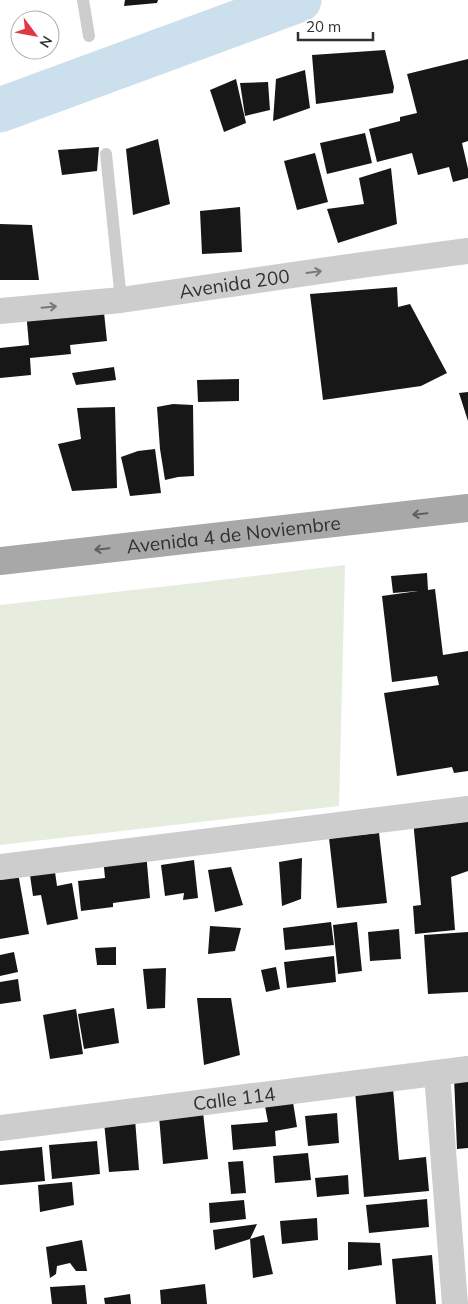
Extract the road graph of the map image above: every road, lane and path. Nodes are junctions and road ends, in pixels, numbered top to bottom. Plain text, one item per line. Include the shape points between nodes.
1 (83, 0) edge
2 (89, 36) dead end
3 (106, 154) dead end
4 (468, 251) edge
5 (121, 300) junction
6 (0, 312) edge
7 (468, 508) edge
8 (0, 561) edge
9 (468, 809) edge
10 (0, 868) edge
11 (468, 1069) edge
12 (437, 1074) junction
13 (0, 1128) edge
14 (455, 1304) edge

1 - 2 lane
3 - 5 lane
5 -> 4 street, Avenida 200
6 -> 5 street, Avenida 200
7 -> 8 main road, Avenida 4 de Noviembre
9 - 10 street
11 - 12 street, Calle 114
12 - 13 street, Calle 114
12 - 14 street

